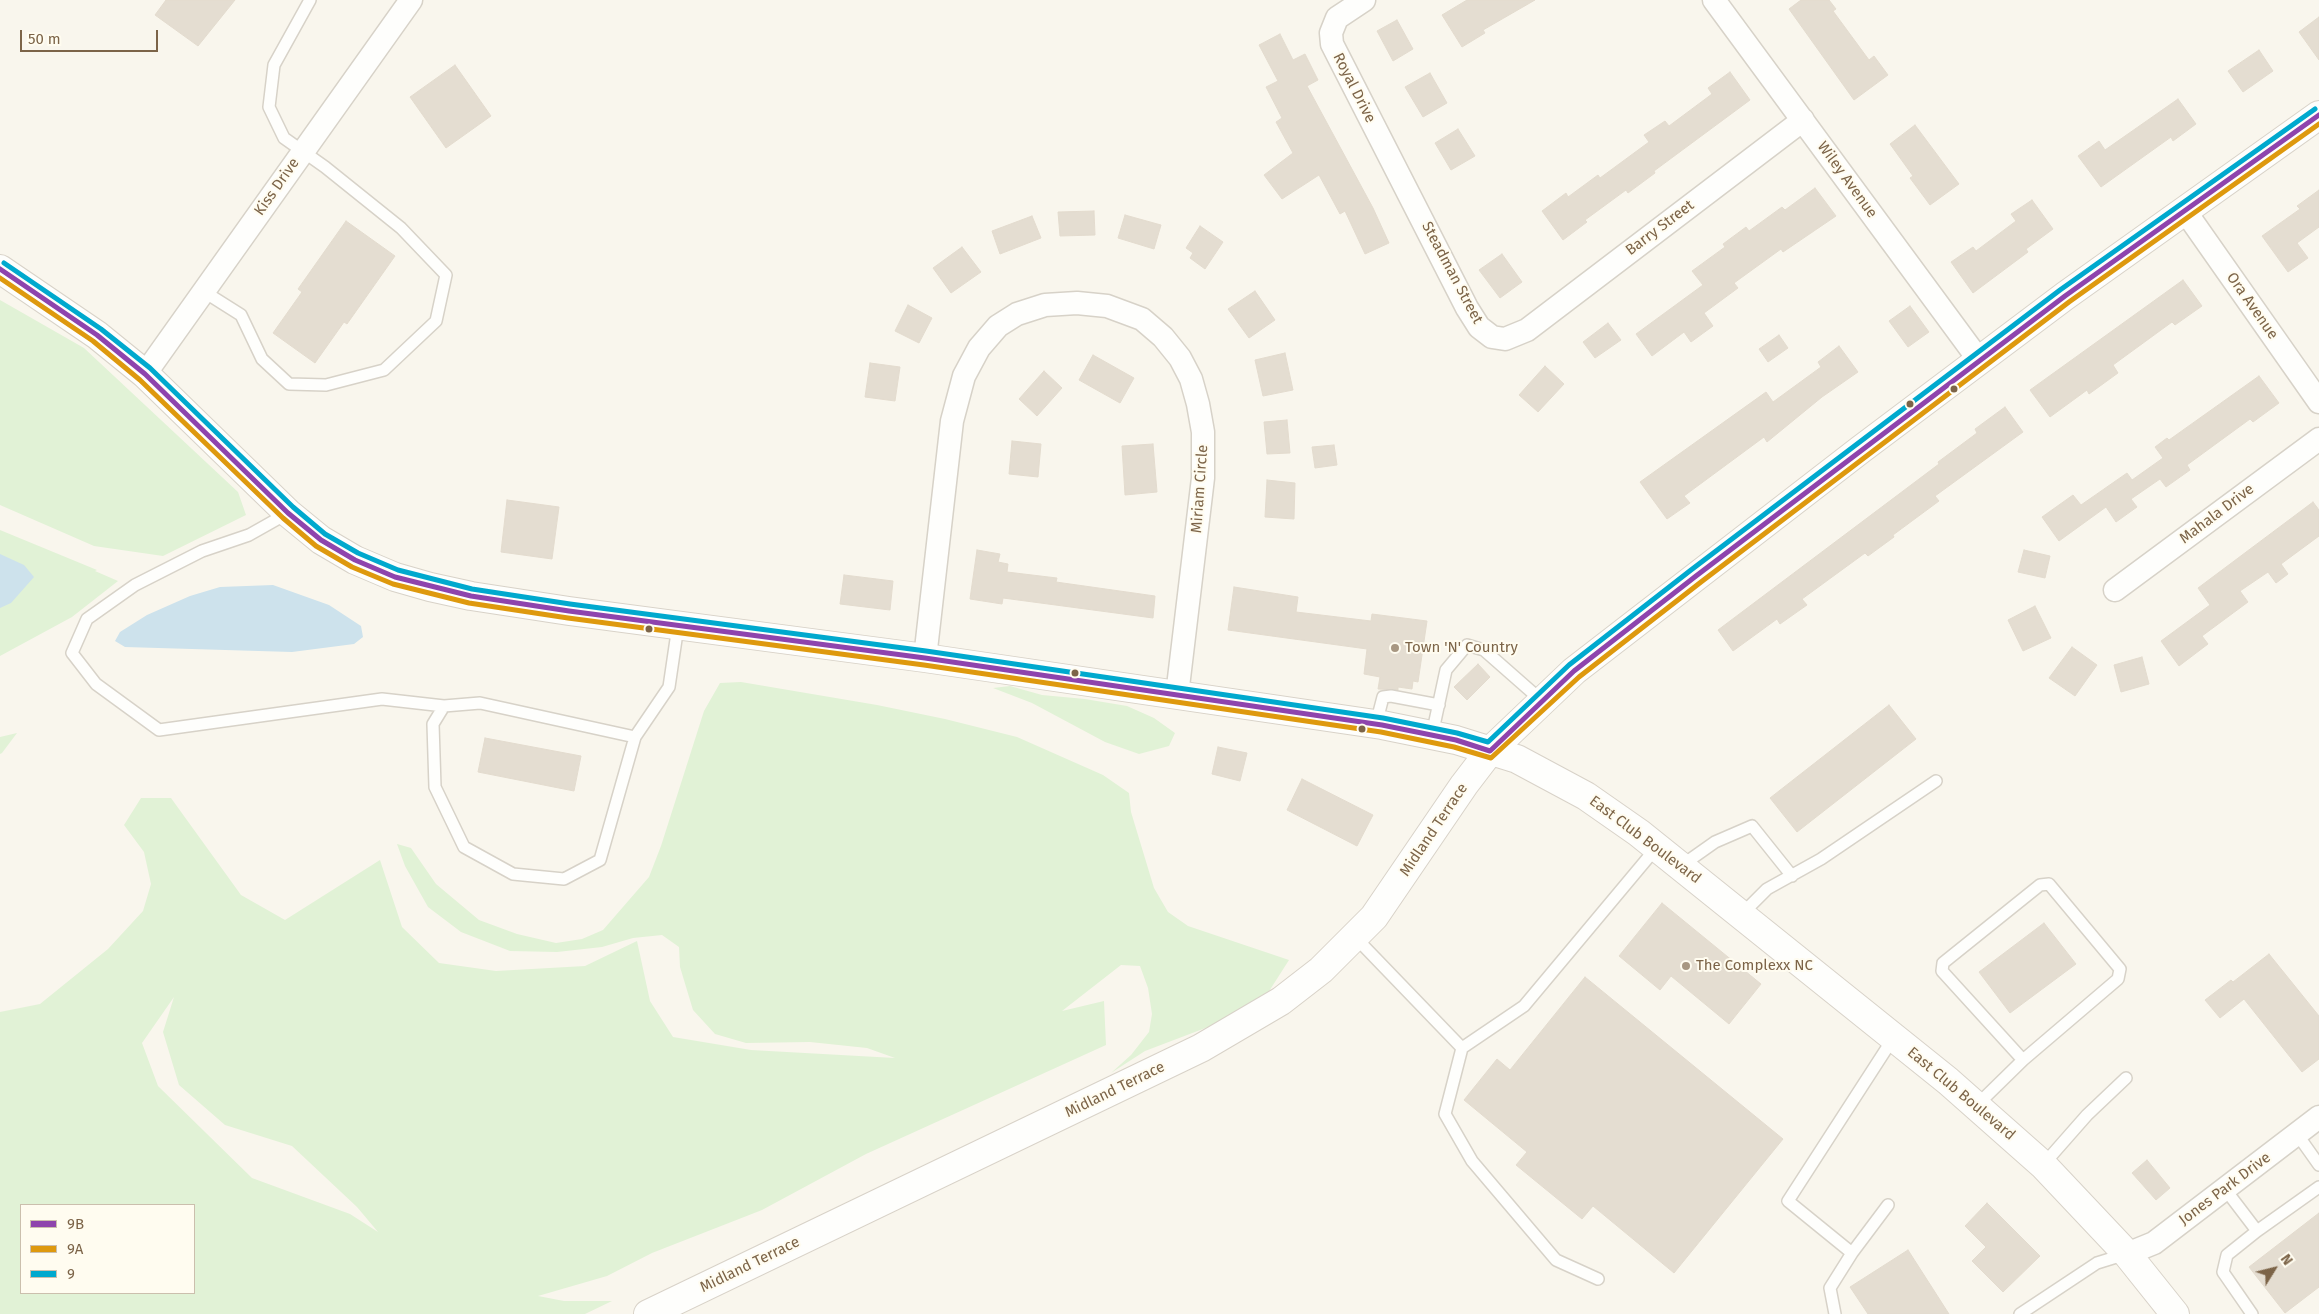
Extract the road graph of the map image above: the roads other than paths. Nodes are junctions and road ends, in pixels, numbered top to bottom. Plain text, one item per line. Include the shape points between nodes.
1 (310, 0) edge
2 (411, 0) edge
3 (1364, 0) edge
4 (1714, 0) edge
5 (2319, 115) edge
6 (1803, 120) junction
7 (302, 150) junction
8 (1404, 184) joint
9 (2185, 211) junction
10 (0, 270) edge
11 (204, 291) junction
12 (1516, 336) joint
13 (1979, 360) junction
14 (145, 374) junction
15 (2319, 402) edge
16 (2319, 439) edge
17 (288, 513) junction
18 (2115, 590) dead end
19 (678, 626) junction
20 (925, 658) junction
21 (1177, 695) junction
22 (1542, 701) junction
23 (1438, 705) junction
24 (444, 706) junction
25 (1376, 724) junction
26 (1432, 735) junction
27 (635, 737) junction
28 (1490, 751) junction
29 (1936, 781) dead end
30 (1657, 847) junction
31 (1681, 866) junction
32 (1792, 876) junction
33 (1742, 914) junction
34 (1355, 937) junction
35 (1894, 1037) junction
36 (1462, 1048) junction
37 (2023, 1060) junction
38 (2126, 1078) dead end
39 (1976, 1106) junction
40 (2319, 1117) edge
41 (2297, 1134) junction
42 (2043, 1165) junction
43 (2319, 1165) edge
44 (2319, 1186) edge
45 (2226, 1189) junction
46 (1888, 1205) dead end
47 (2257, 1230) junction
48 (1852, 1253) junction
49 (2128, 1254) junction
50 (1598, 1279) dead end
51 (648, 1314) edge
52 (1835, 1314) edge
53 (2020, 1314) edge
54 (2175, 1314) edge
55 (2252, 1314) edge

1 - 7 lane via 274,65 269,107 284,138
2 - 7 street, Kiss Drive
3 - 8 street, Royal Drive via 1337,18 1331,33 1332,44
4 - 6 street, Wiley Avenue
5 - 9 street, Midland Terrace
6 - 12 street, Barry Street
6 - 13 street, Wiley Avenue
7 - 11 street, Kiss Drive
7 - 11 lane via 401,228 446,275 436,321 384,370 326,385 288,384 262,360 241,315
8 - 12 street, Steadman Street via 1479,328 1492,337
9 - 13 street, Midland Terrace
9 - 15 street, Ora Avenue
10 - 14 street, East Club Boulevard via 97,335
11 - 14 street, Kiss Drive
13 - 22 street, Midland Terrace via 1574,671
14 - 17 street, East Club Boulevard
16 - 18 street, Mahala Drive
17 - 19 street, East Club Boulevard via 321,540 355,560 430,588
17 - 24 lane via 249,535 202,551 135,586 87,619 72,653 96,684 159,730 382,699
19 - 20 street, East Club Boulevard
19 - 27 lane via 670,687
20 - 21 street, East Club Boulevard
20 - 21 street, Miriam Circle via 952,421 964,376 979,348 998,326 1017,314 1046,305 1077,303 1107,306 1142,319 1163,337 1191,379 1198,404 1203,432 1203,478
21 - 25 street, East Club Boulevard
22 - 23 lane via 1484,650 1467,645 1446,670
22 - 28 street, Midland Terrace
23 - 25 lane via 1383,697
23 - 26 lane
24 - 27 lane via 480,703
24 - 27 lane via 433,724 435,787 464,847 513,874 564,879 600,860
25 - 26 street, East Club Boulevard
26 - 28 street, East Club Boulevard
28 - 30 street, East Club Boulevard via 1517,759 1586,796
28 - 34 street, Midland Terrace via 1374,917
29 - 32 lane
30 - 31 street, East Club Boulevard
30 - 36 lane via 1524,1006
31 - 32 lane via 1715,842 1752,826
31 - 33 street, East Club Boulevard
32 - 33 lane via 1767,890
33 - 35 street, East Club Boulevard
34 - 36 lane
34 - 51 street, Midland Terrace via 1321,970 1281,1001 1201,1048
35 - 39 street, East Club Boulevard
35 - 48 lane via 1788,1201
36 - 50 lane via 1445,1114 1472,1161 1556,1260
37 - 37 lane via 2118,979 2120,969 2049,884 2040,885 1943,963 1942,971
37 - 39 lane
38 - 42 lane via 2087,1115
39 - 42 street, East Club Boulevard
40 - 41 street, Jones Park Drive
41 - 43 lane
41 - 45 street, Jones Park Drive
42 - 49 street, East Club Boulevard
44 - 47 lane
45 - 47 lane
45 - 49 street, Jones Park Drive via 2154,1243
46 - 48 lane
47 - 55 lane via 2227,1255 2223,1272
48 - 52 lane via 1830,1288
49 - 53 lane via 2098,1263
49 - 54 street, East Club Boulevard

